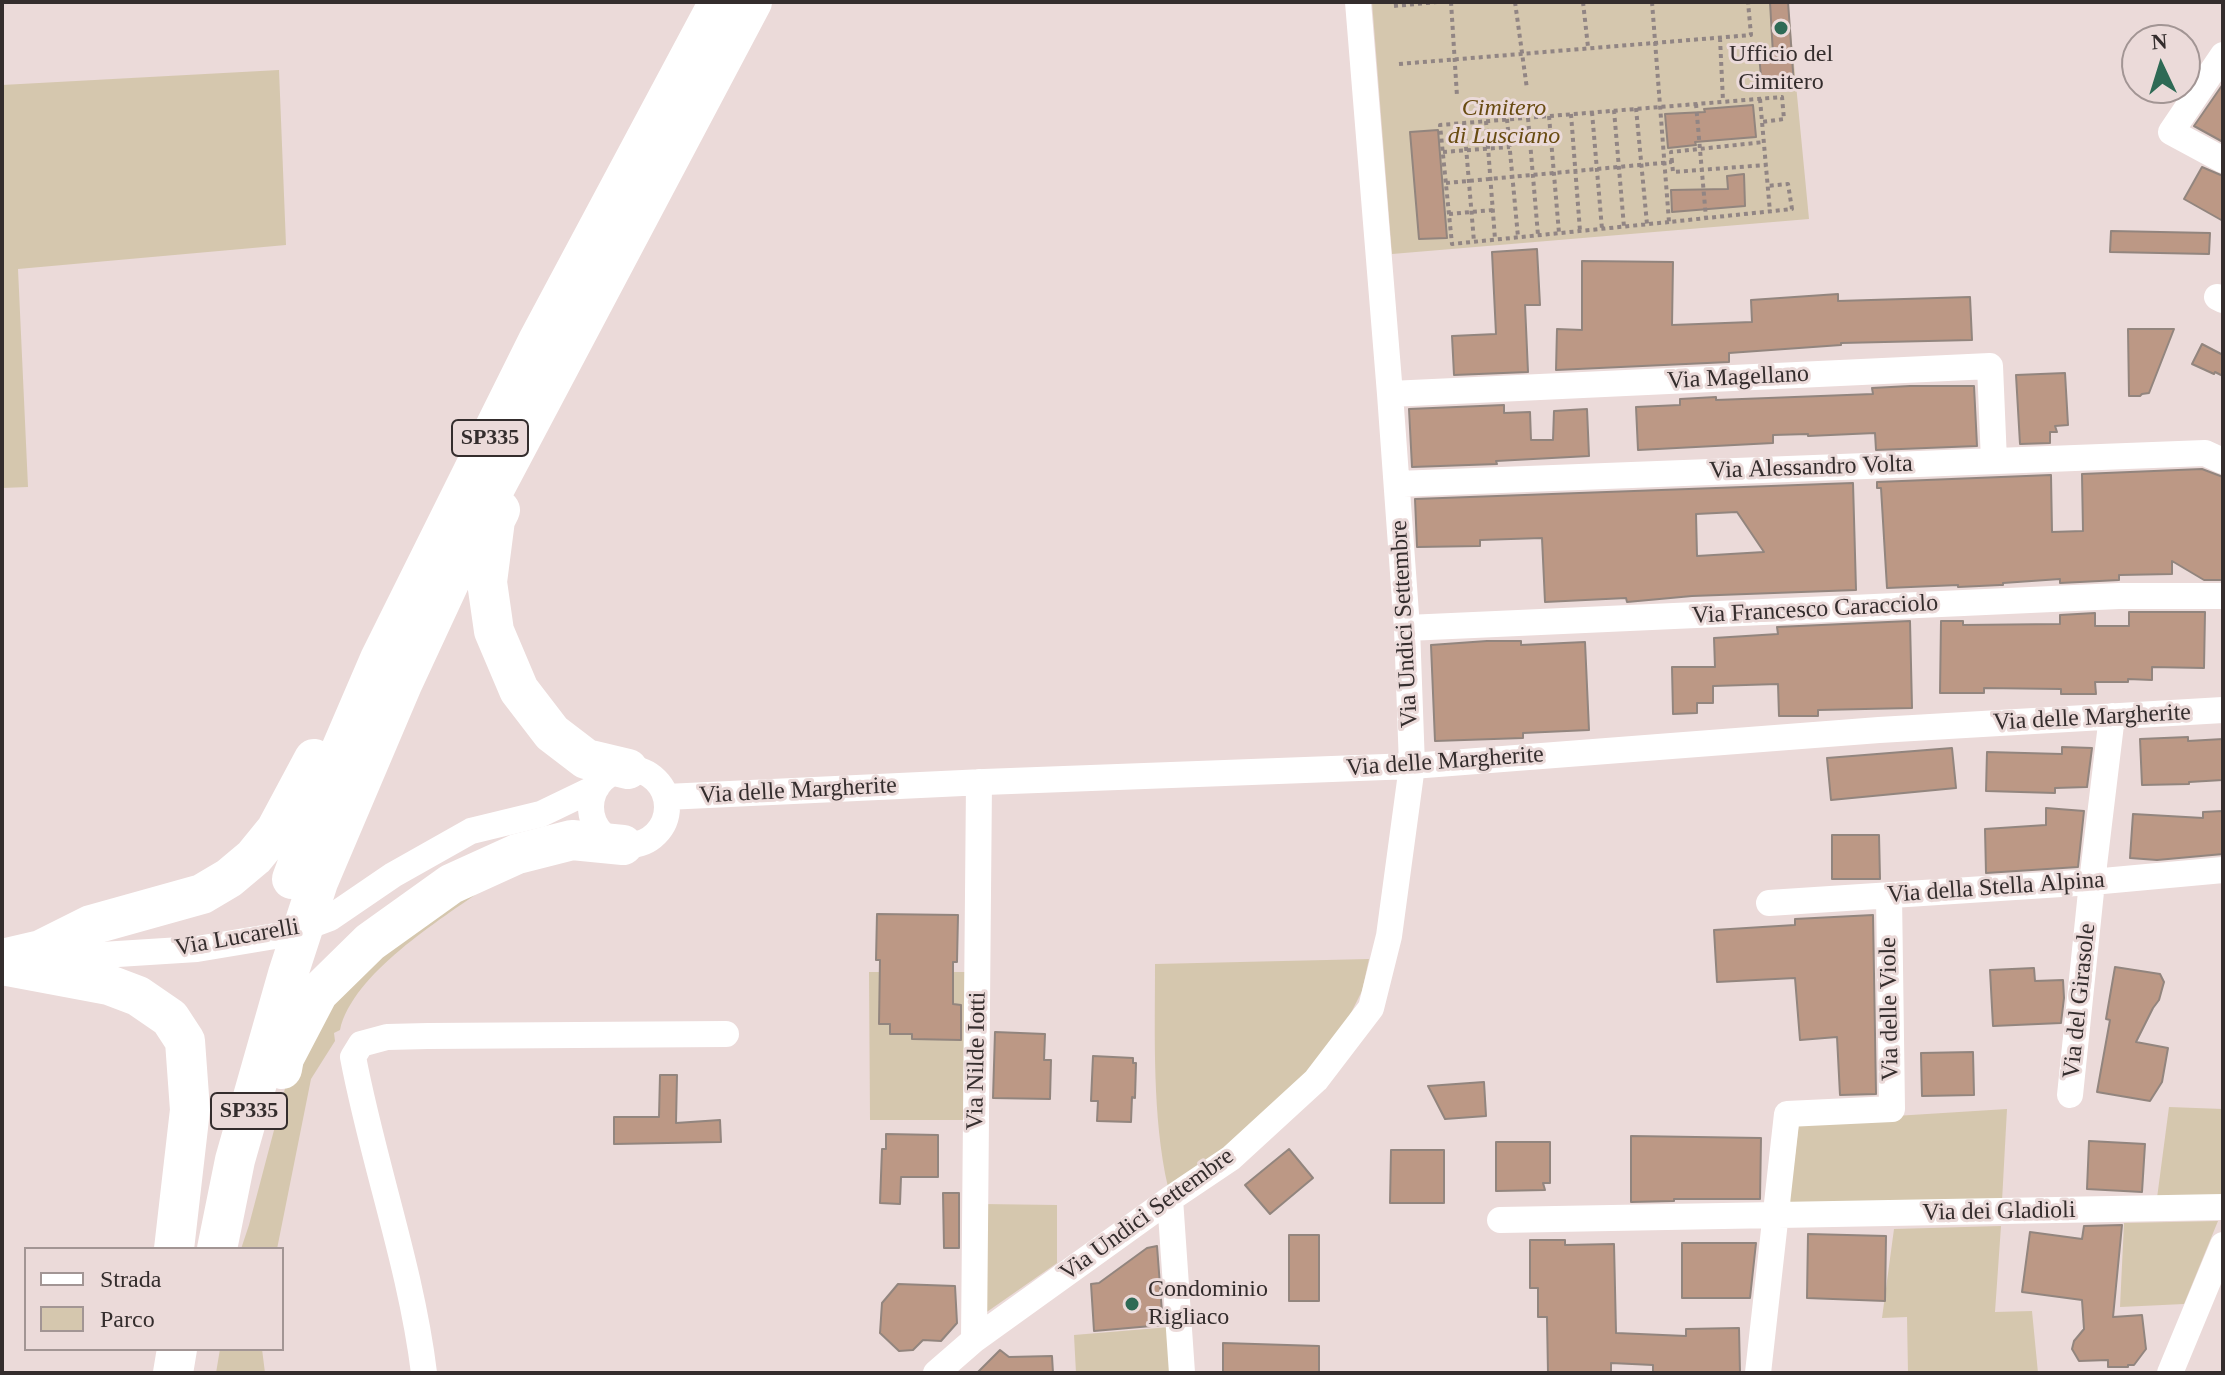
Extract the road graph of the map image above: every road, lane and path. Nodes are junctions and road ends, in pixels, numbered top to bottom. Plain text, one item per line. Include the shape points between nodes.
1 (719, 2) edge
2 (752, 2) edge
3 (1358, 2) edge
4 (1437, 2) edge
5 (1451, 2) edge
6 (1515, 2) edge
7 (1583, 2) edge
8 (1652, 2) edge
9 (1748, 2) edge
10 (1394, 6) dead end
11 (1720, 38) junction
12 (1656, 44) junction
13 (1588, 48) junction
14 (1523, 53) junction
15 (2223, 55) edge
16 (1456, 60) junction
17 (1399, 64) dead end
18 (1527, 89) dead end
19 (1457, 96) dead end
20 (1760, 99) junction
21 (1723, 101) junction
22 (1696, 104) junction
23 (1661, 106) junction
24 (1636, 108) junction
25 (1614, 110) junction
26 (1592, 112) junction
27 (1571, 114) junction
28 (1549, 116) junction
29 (1528, 118) junction
30 (1507, 119) junction
31 (1486, 121) junction
32 (1762, 122) junction
33 (1464, 123) junction
34 (1764, 142) junction
35 (1510, 147) junction
36 (1488, 149) junction
37 (1700, 150) junction
38 (1467, 151) junction
39 (1443, 152) junction
40 (2223, 160) edge
41 (1672, 162) junction
42 (1665, 163) junction
43 (1641, 165) junction
44 (1766, 165) junction
45 (1619, 167) junction
46 (1597, 169) junction
47 (1701, 170) junction
48 (1575, 171) junction
49 (1554, 173) junction
50 (1533, 175) junction
51 (1512, 177) junction
52 (1490, 178) junction
53 (1469, 181) junction
54 (1446, 183) junction
55 (1767, 186) junction
56 (1493, 210) junction
57 (1472, 212) junction
58 (1770, 212) junction
59 (1449, 214) junction
60 (1706, 218) junction
61 (1669, 222) junction
62 (1647, 224) junction
63 (1624, 227) junction
64 (1602, 229) junction
65 (1580, 231) junction
66 (1559, 233) junction
67 (1538, 235) junction
68 (1518, 237) junction
69 (1495, 240) junction
70 (1474, 242) junction
71 (607, 277) junction
72 (1390, 394) junction
73 (1994, 461) junction
74 (2223, 461) edge
75 (1397, 484) junction
76 (2223, 596) edge
77 (407, 604) junction
78 (1407, 628) junction
79 (2223, 710) edge
80 (2112, 716) junction
81 (1412, 766) junction
82 (612, 778) junction
83 (979, 782) junction
84 (666, 797) junction
85 (541, 814) junction
86 (608, 834) junction
87 (2223, 870) edge
88 (2092, 882) junction
89 (304, 885) junction
90 (1889, 895) junction
91 (1769, 903) dead end
92 (2, 962) edge
93 (272, 981) junction
94 (726, 1034) dead end
95 (2070, 1095) dead end
96 (1170, 1199) junction
97 (2223, 1207) edge
98 (1776, 1216) junction
99 (1500, 1220) dead end
100 (2223, 1245) edge
101 (174, 1247) edge
102 (193, 1247) edge
103 (217, 1247) edge
104 (229, 1247) edge
105 (974, 1340) junction
106 (177, 1351) edge
107 (199, 1351) edge
108 (173, 1373) edge
109 (196, 1373) edge
110 (424, 1373) edge
111 (936, 1373) edge
112 (1182, 1373) edge
113 (1758, 1373) edge
114 (2170, 1373) edge

1 - 77 highway, SP335 via 538,341
2 - 71 highway, SP335
3 - 72 street, Via Undici Settembre
4 - 10 path
5 - 16 path
6 - 14 path
7 - 13 path
8 - 12 path
9 - 11 path via 1751,35
11 - 12 path
11 - 21 path
12 - 13 path
12 - 23 path
13 - 14 path
14 - 16 path
14 - 18 path
15 - 40 street via 2171,132
16 - 17 path
16 - 19 path
20 - 21 path
20 - 32 path
20 - 32 path via 1782,97 1784,119
21 - 22 path
22 - 23 path
22 - 37 path
23 - 24 path
23 - 42 path
24 - 25 path
24 - 43 path
25 - 26 path
25 - 45 path
26 - 27 path
26 - 46 path
27 - 28 path
27 - 48 path
28 - 29 path
28 - 49 path
29 - 30 path
29 - 50 path
30 - 31 path
30 - 35 path
31 - 33 path
31 - 36 path
32 - 34 path
33 - 38 path
33 - 39 path via 1440,125
34 - 37 path
34 - 44 path
35 - 36 path
35 - 51 path
36 - 38 path
36 - 52 path
37 - 41 path via 1671,152
37 - 47 path
38 - 39 path
38 - 53 path
39 - 54 path
41 - 42 path
41 - 47 path via 1673,172
42 - 43 path
42 - 61 path
43 - 45 path
43 - 62 path
44 - 47 path
44 - 55 path
45 - 46 path
45 - 63 path
46 - 48 path
46 - 64 path
47 - 60 path
48 - 49 path
48 - 65 path
49 - 50 path
49 - 66 path
50 - 51 path
50 - 67 path
51 - 52 path
51 - 68 path
52 - 53 path
52 - 56 path
53 - 54 path
53 - 57 path
54 - 59 path
55 - 58 path
55 - 58 path via 1788,184 1792,209
56 - 57 path
56 - 69 path
57 - 59 path
57 - 70 path
58 - 60 path
59 - 70 path via 1452,244
60 - 61 path
61 - 62 path
62 - 63 path
63 - 64 path
64 - 65 path
65 - 66 path
66 - 67 path
67 - 68 path
68 - 69 path
69 - 70 path
71 - 82 highway via 588,333 495,520 487,582 494,631 519,690 552,733
71 - 89 highway, SP335 via 480,516
72 - 73 street, Via Magellano via 1990,366
72 - 75 street, Via Undici Settembre
73 - 74 street, Via Alessandro Volta via 2205,453
73 - 75 street, Via Alessandro Volta
75 - 78 street, Via Undici Settembre
76 - 78 street, Via Francesco Caracciolo via 2119,596
77 - 89 highway, SP335 via 334,766
77 - 92 highway via 370,637 305,778 254,857 202,894 91,925
78 - 81 street, Via Undici Settembre
79 - 80 street, Via delle Margherite
80 - 81 street, Via delle Margherite
80 - 88 street, Via del Girasole
81 - 83 street, Via delle Margherite
81 - 96 street, Via Undici Settembre via 1389,936 1371,1008 1316,1080 1231,1158
82 - 84 street via 641,771 652,776
82 - 85 street, Via Lucarelli
82 - 86 street via 592,798 591,811
83 - 84 street, Via delle Margherite
83 - 105 street, Via Nilde Iotti
84 - 86 street via 664,822 648,841 636,845
85 - 86 street, Via Lucarelli
85 - 92 street, Via Lucarelli via 471,831 330,918 287,934 197,949
86 - 104 highway via 517,854 451,884 370,942 318,993 284,1058 251,1197
87 - 88 street, Via della Stella Alpina
88 - 90 street, Via della Stella Alpina
88 - 95 street, Via del Girasole
89 - 93 highway, SP335
90 - 91 street, Via della Stella Alpina
90 - 98 street, Via delle Viole via 1892,1109 1787,1114
92 - 101 highway via 138,996 170,1018 185,1041 190,1110
93 - 102 highway, SP335 via 236,1054
93 - 103 highway, SP335
94 - 110 street via 387,1037 361,1044 353,1057 363,1112 413,1301
96 - 105 street, Via Undici Settembre
96 - 112 street
97 - 98 street, Via dei Gladioli
98 - 99 street, Via dei Gladioli
98 - 113 street
100 - 114 street
105 - 111 street, Via Undici Settembre
106 - 108 highway
107 - 109 highway

